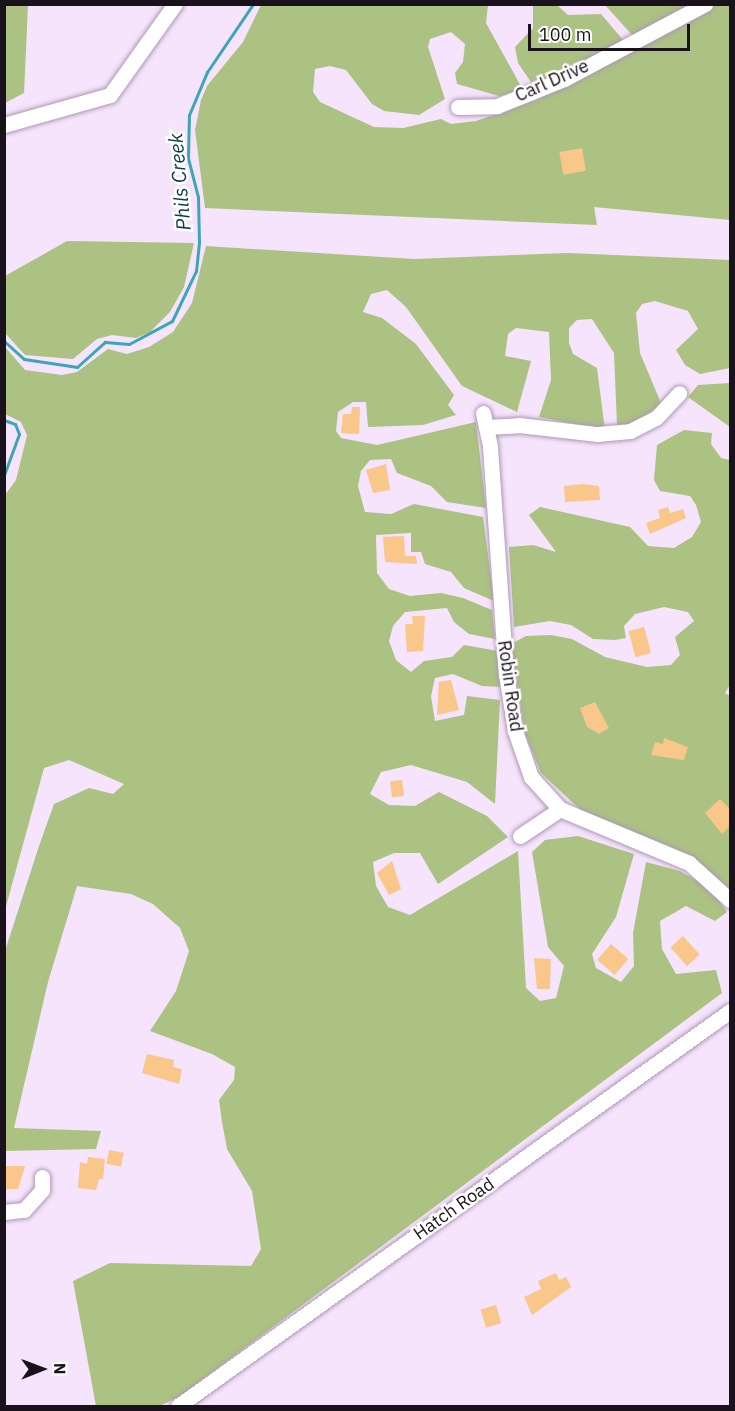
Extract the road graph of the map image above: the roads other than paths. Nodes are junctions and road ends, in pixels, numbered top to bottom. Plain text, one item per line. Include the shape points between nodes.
1 (175, 4) edge
2 (705, 4) edge
3 (458, 106) dead end
4 (4, 125) edge
5 (680, 393) dead end
6 (560, 809) junction
7 (520, 836) dead end
8 (730, 900) edge
9 (730, 1011) edge
10 (42, 1177) dead end
11 (4, 1212) edge
12 (178, 1407) edge

1 - 4 street via 110,95
2 - 3 street, Carl Drive via 564,79 497,106
5 - 6 street, Robin Road via 656,418 630,431 597,434 484,420 514,731 531,777
6 - 7 street
6 - 8 street, Robin Road via 689,863
9 - 12 street, Hatch Road
10 - 11 street via 42,1190 24,1210

